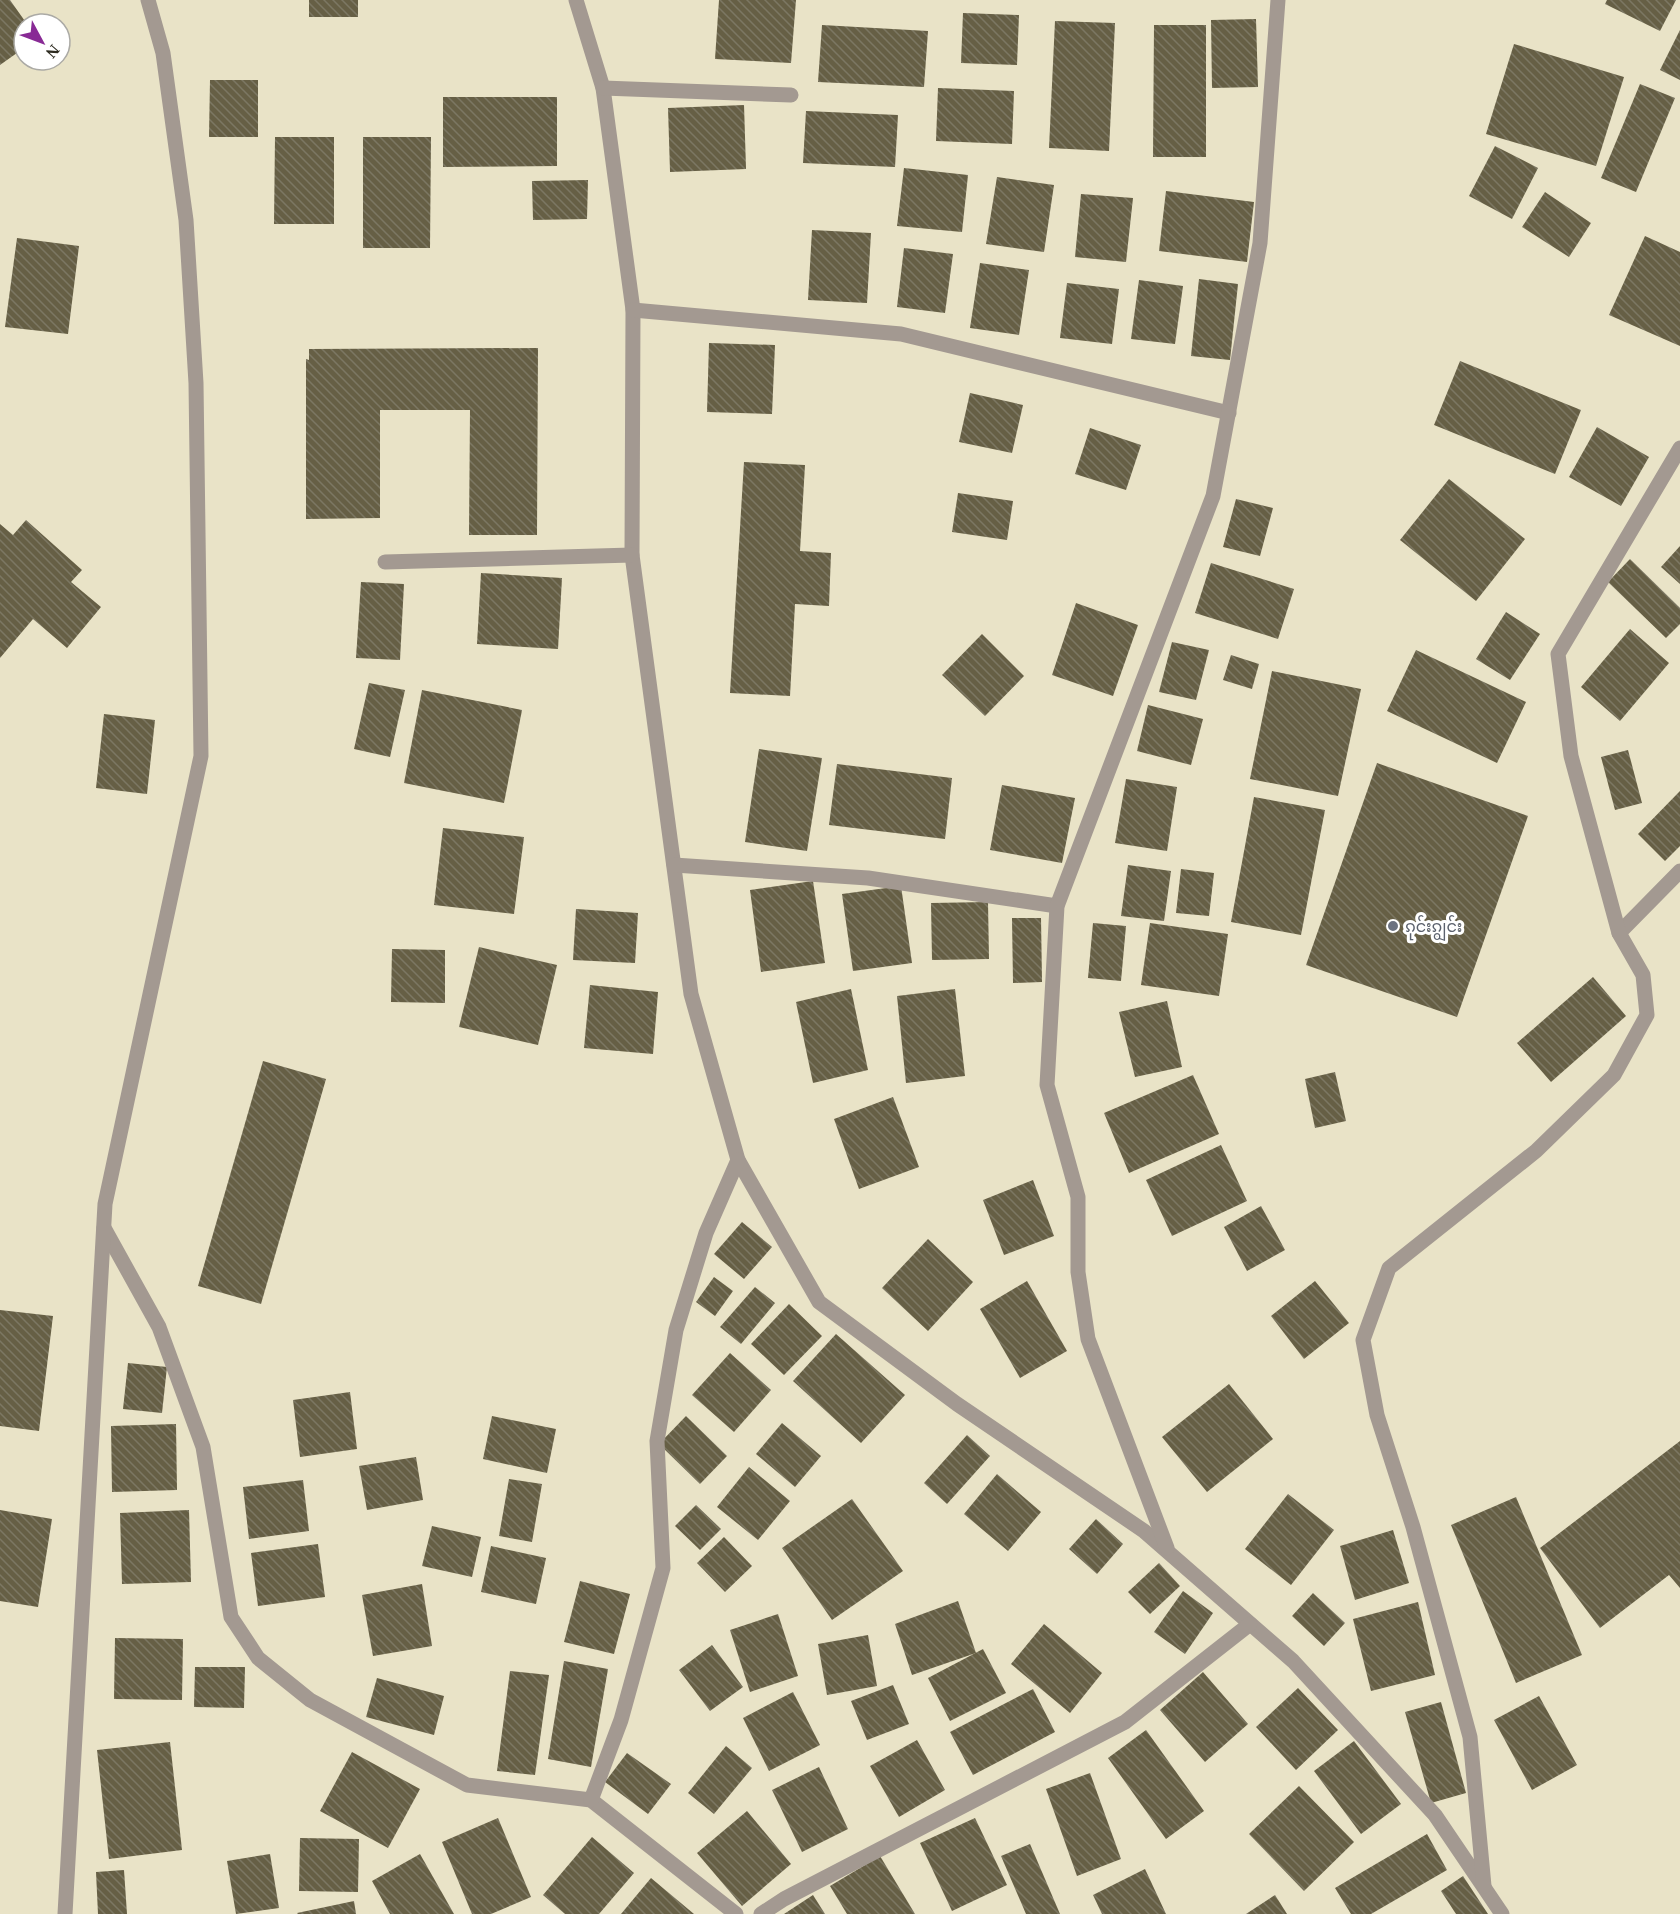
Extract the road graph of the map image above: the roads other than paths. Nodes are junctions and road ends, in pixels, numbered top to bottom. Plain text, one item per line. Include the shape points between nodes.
1 (148, 0) edge
2 (576, 0) edge
3 (1276, 3) edge
4 (603, 88) junction
5 (791, 95) dead end
6 (633, 310) junction
7 (1229, 413) junction
8 (1680, 448) edge
9 (632, 555) junction
10 (385, 562) dead end
11 (674, 865) junction
12 (1680, 871) edge
13 (1057, 906) junction
14 (1619, 933) junction
15 (738, 1160) junction
16 (104, 1228) junction
17 (1169, 1552) junction
18 (1250, 1624) junction
19 (591, 1800) junction
20 (1484, 1889) junction
21 (65, 1914) edge
22 (736, 1914) edge
23 (761, 1914) edge
24 (1503, 1914) edge

1 - 16 street via 163,53 186,220 196,383 201,756 105,1204
2 - 4 street
3 - 7 street via 1260,243
4 - 5 street
4 - 6 street
6 - 7 street via 901,334
6 - 9 street
7 - 13 street via 1213,496
8 - 14 street via 1558,654 1571,756
9 - 10 street
9 - 11 street
11 - 13 street via 868,878
11 - 15 street via 691,994
12 - 14 street
13 - 17 street via 1047,1085 1078,1197 1078,1272 1088,1339
14 - 20 street via 1643,975 1647,1015 1614,1075 1536,1150 1389,1268 1363,1340 1377,1415 1413,1527 1470,1737
15 - 17 street via 819,1302
15 - 19 street via 706,1233 676,1330 657,1441 663,1568 621,1720
16 - 19 street via 159,1327 199,1436 231,1617 258,1658 310,1700 467,1785
16 - 21 street
17 - 18 street
18 - 20 street via 1293,1661 1435,1815
18 - 23 street via 1125,1722
19 - 22 street
20 - 24 street

